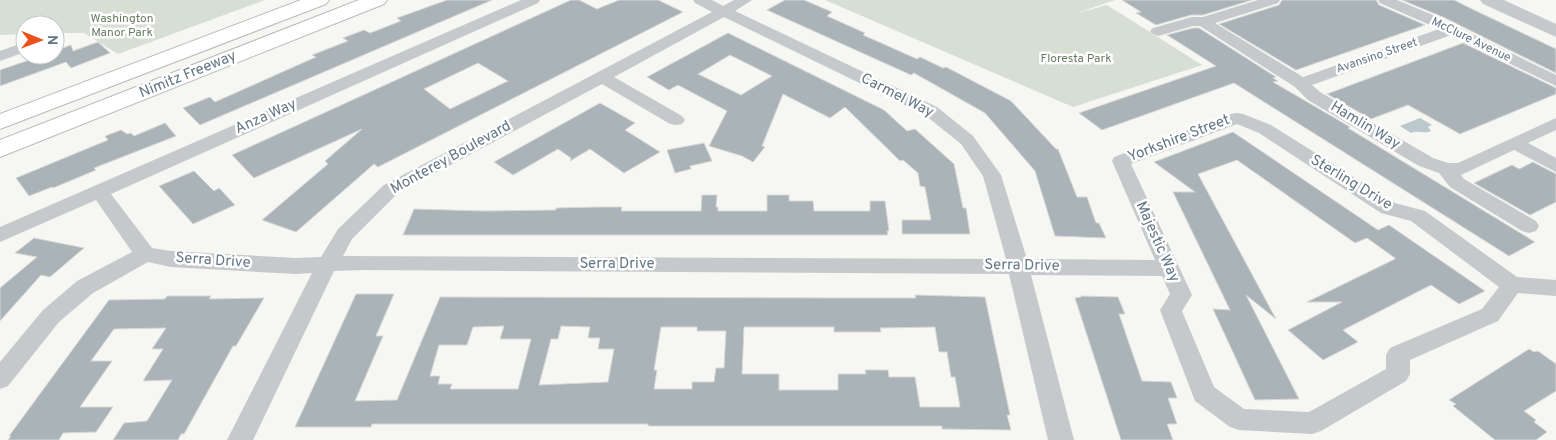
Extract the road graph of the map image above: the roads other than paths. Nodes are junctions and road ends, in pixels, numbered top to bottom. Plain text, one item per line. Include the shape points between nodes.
1 (320, 0) edge
2 (377, 0) edge
3 (533, 0) edge
4 (700, 0) edge
5 (745, 0) edge
6 (1273, 0) edge
7 (1385, 0) edge
8 (1488, 0) edge
9 (724, 11) junction
10 (1204, 22) junction
11 (1452, 30) junction
12 (1556, 30) edge
13 (1158, 31) dead end
14 (15, 51) edge
15 (0, 56) edge
16 (602, 78) junction
17 (1556, 82) edge
18 (1302, 83) junction
19 (1237, 118) joint
20 (676, 120) dead end
21 (0, 122) edge
22 (1556, 123) edge
23 (1514, 143) junction
24 (0, 149) edge
25 (1121, 161) joint
26 (1556, 166) edge
27 (1446, 169) junction
28 (99, 191) junction
29 (1529, 226) dead end
30 (0, 235) edge
31 (145, 254) junction
32 (326, 266) junction
33 (1018, 266) junction
34 (1169, 268) junction
35 (1512, 285) junction
36 (1556, 288) edge
37 (0, 379) edge
38 (240, 440) edge
39 (1061, 440) edge

1 - 21 highway, Nimitz Freeway
2 - 24 highway, Nimitz Freeway
3 - 28 street, Anza Way
4 - 9 street, Carmel Way
5 - 9 street, Monterey Boulevard
6 - 10 street
7 - 11 street, McClure Avenue
8 - 12 street
9 - 16 street, Monterey Boulevard
9 - 33 street, Carmel Way via 930,111 967,140 992,175
10 - 13 street via 1192,21
10 - 18 street, Hamlin Way
11 - 17 street, McClure Avenue
11 - 18 street, Avansino Street
14 - 15 street
16 - 20 street
16 - 32 street, Monterey Boulevard via 392,189 345,234
18 - 27 street, Hamlin Way via 1314,96 1426,162
19 - 25 street, Yorkshire Street
19 - 35 street, Sterling Drive via 1265,129 1388,208 1418,216
22 - 23 street
23 - 26 street
23 - 27 street via 1461,169
25 - 34 street, Majestic Way
27 - 29 street, Hamlin Way via 1457,183
28 - 30 street, Anza Way
28 - 31 street
31 - 32 street, Serra Drive via 181,259
31 - 37 street via 85,287 51,316
32 - 33 street, Serra Drive via 373,262
32 - 38 street, Monterey Boulevard
33 - 34 street, Serra Drive
33 - 39 street, Carmel Way
34 - 35 street, Majestic Way via 1181,295 1171,310 1204,394 1239,418 1312,423 1398,374 1398,355 1490,315
35 - 36 street

